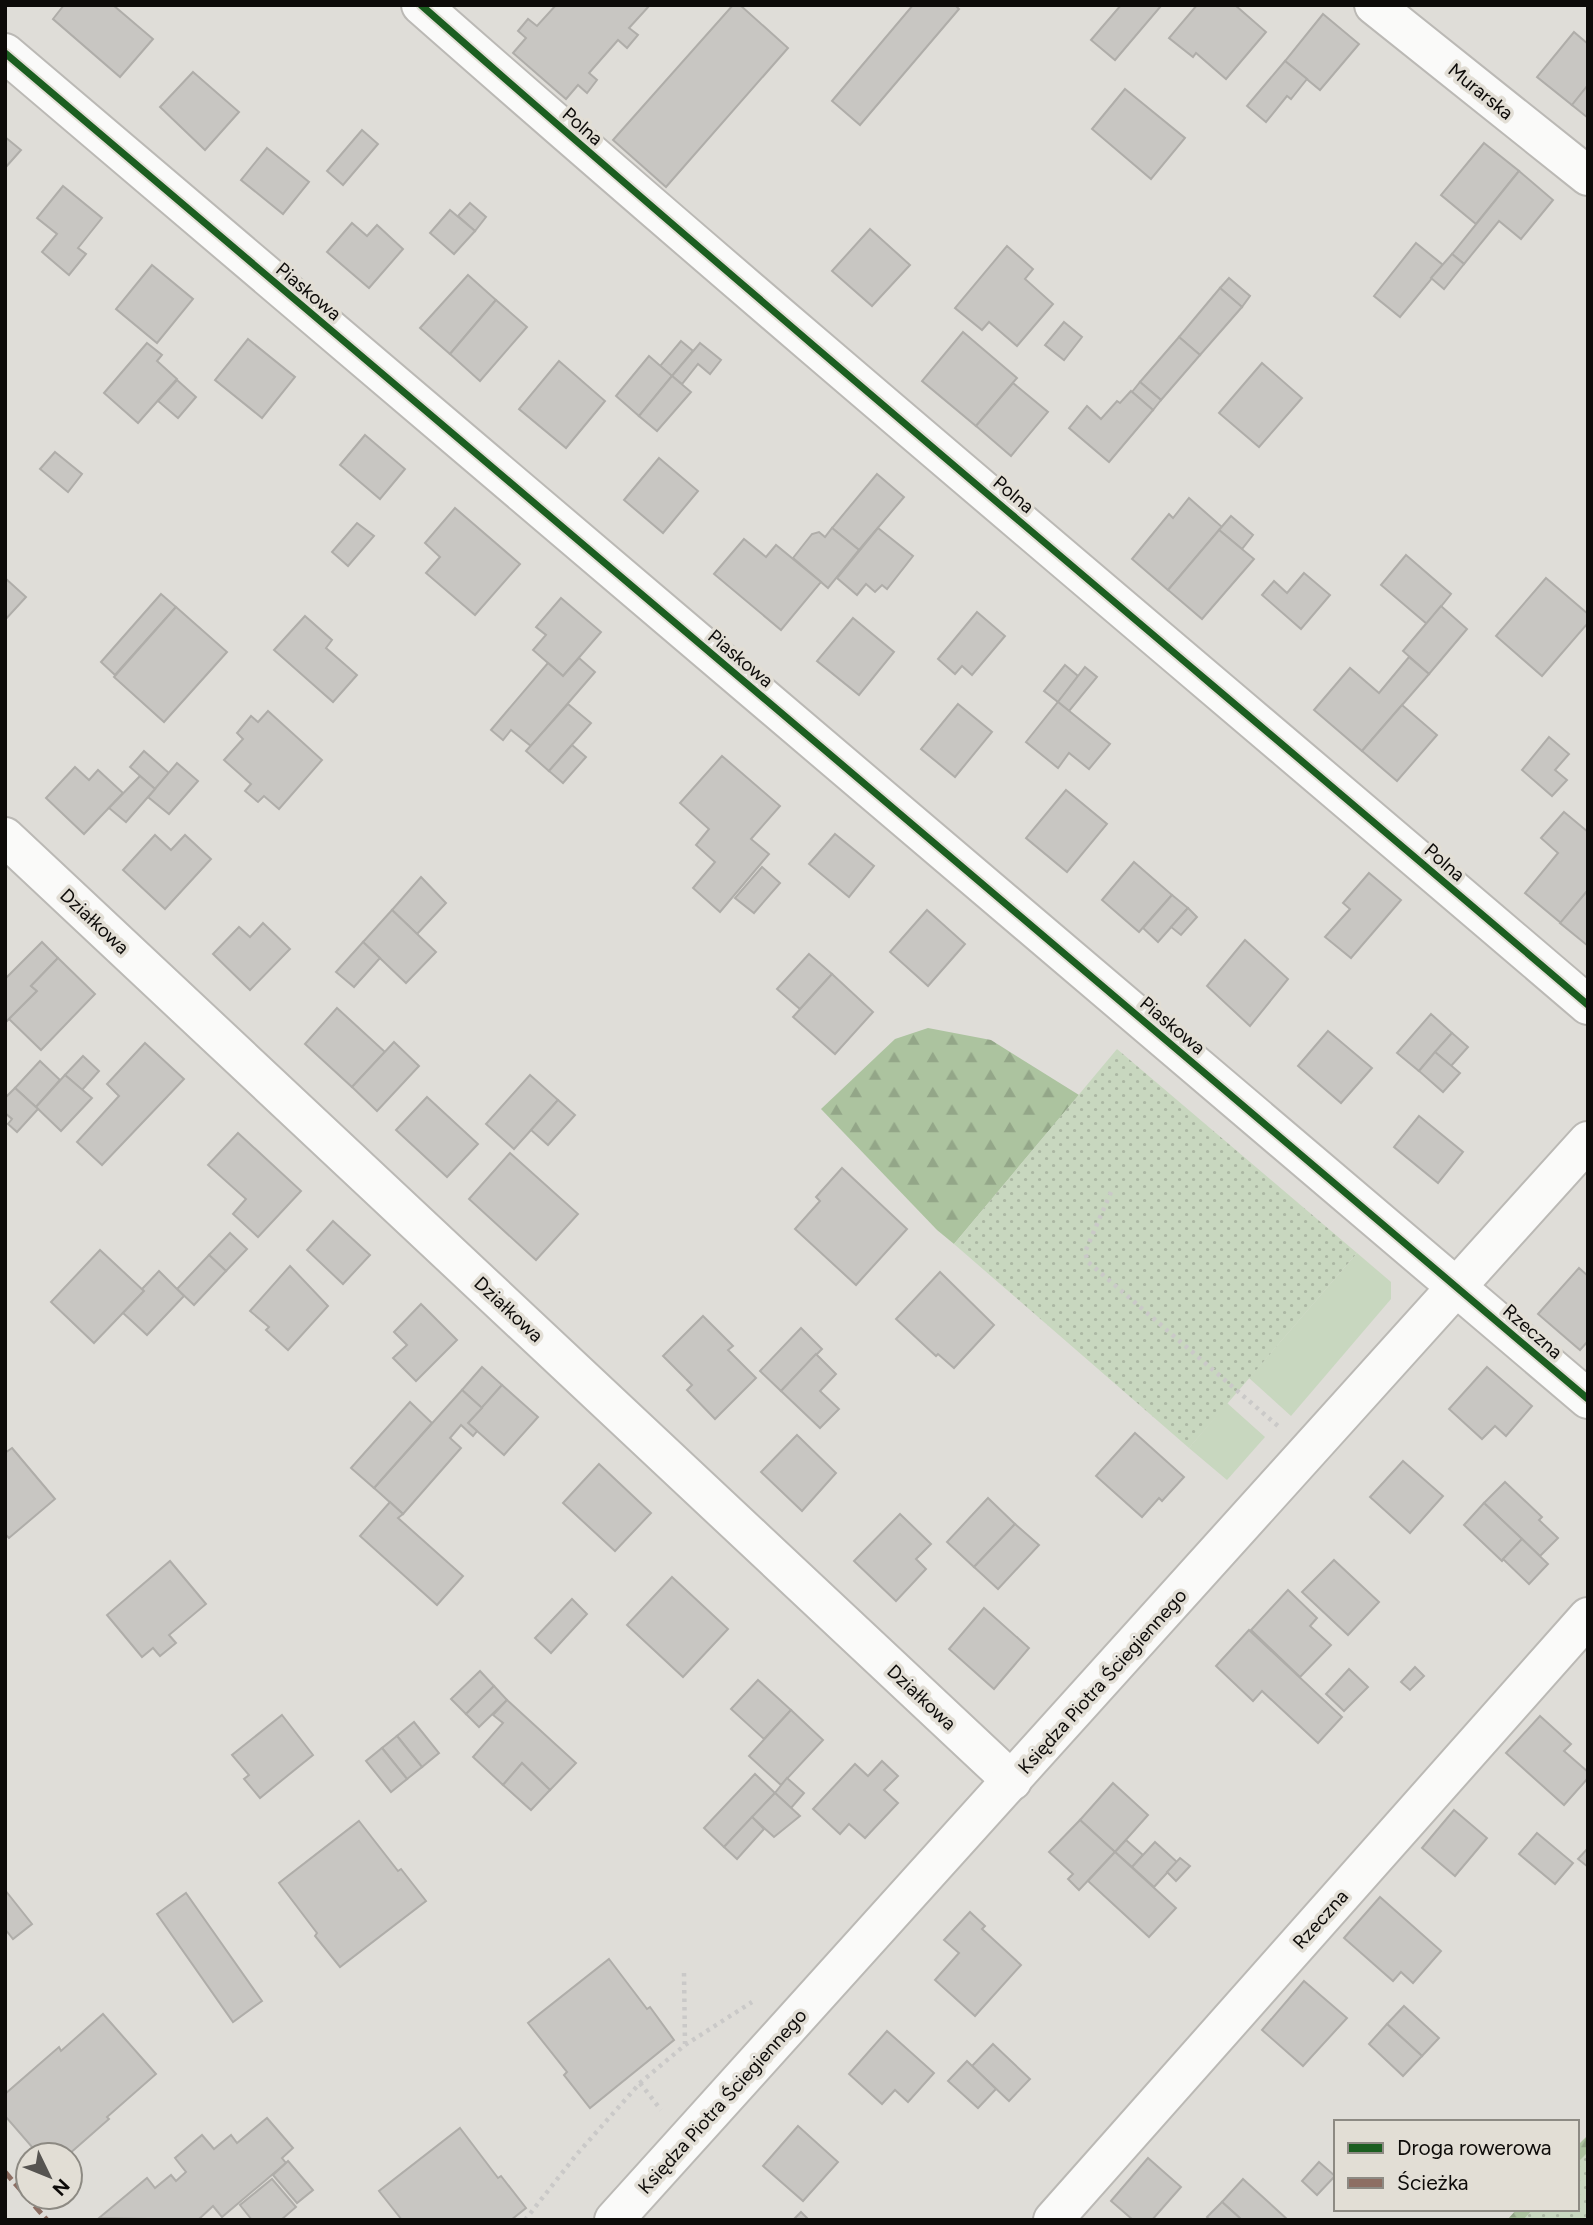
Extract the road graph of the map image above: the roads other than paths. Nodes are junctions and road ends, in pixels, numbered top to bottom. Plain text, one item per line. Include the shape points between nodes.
1 (421, 5) edge
2 (1374, 5) edge
3 (5, 53) edge
4 (1588, 176) edge
5 (5, 837) edge
6 (1588, 1005) edge
7 (1588, 1141) edge
8 (1456, 1288) junction
9 (1588, 1399) edge
10 (1588, 1617) edge
11 (1012, 1781) junction
12 (614, 2220) edge
13 (1053, 2220) edge

1 - 6 street, Polna via 664,219
2 - 4 street, Murarska
3 - 8 street, Piaskowa
5 - 11 street, Działkowa
7 - 8 street, Księdza Piotra Ściegiennego
8 - 9 street, Rzeczna
8 - 11 street, Księdza Piotra Ściegiennego
10 - 13 street, Rzeczna
11 - 12 street, Księdza Piotra Ściegiennego

